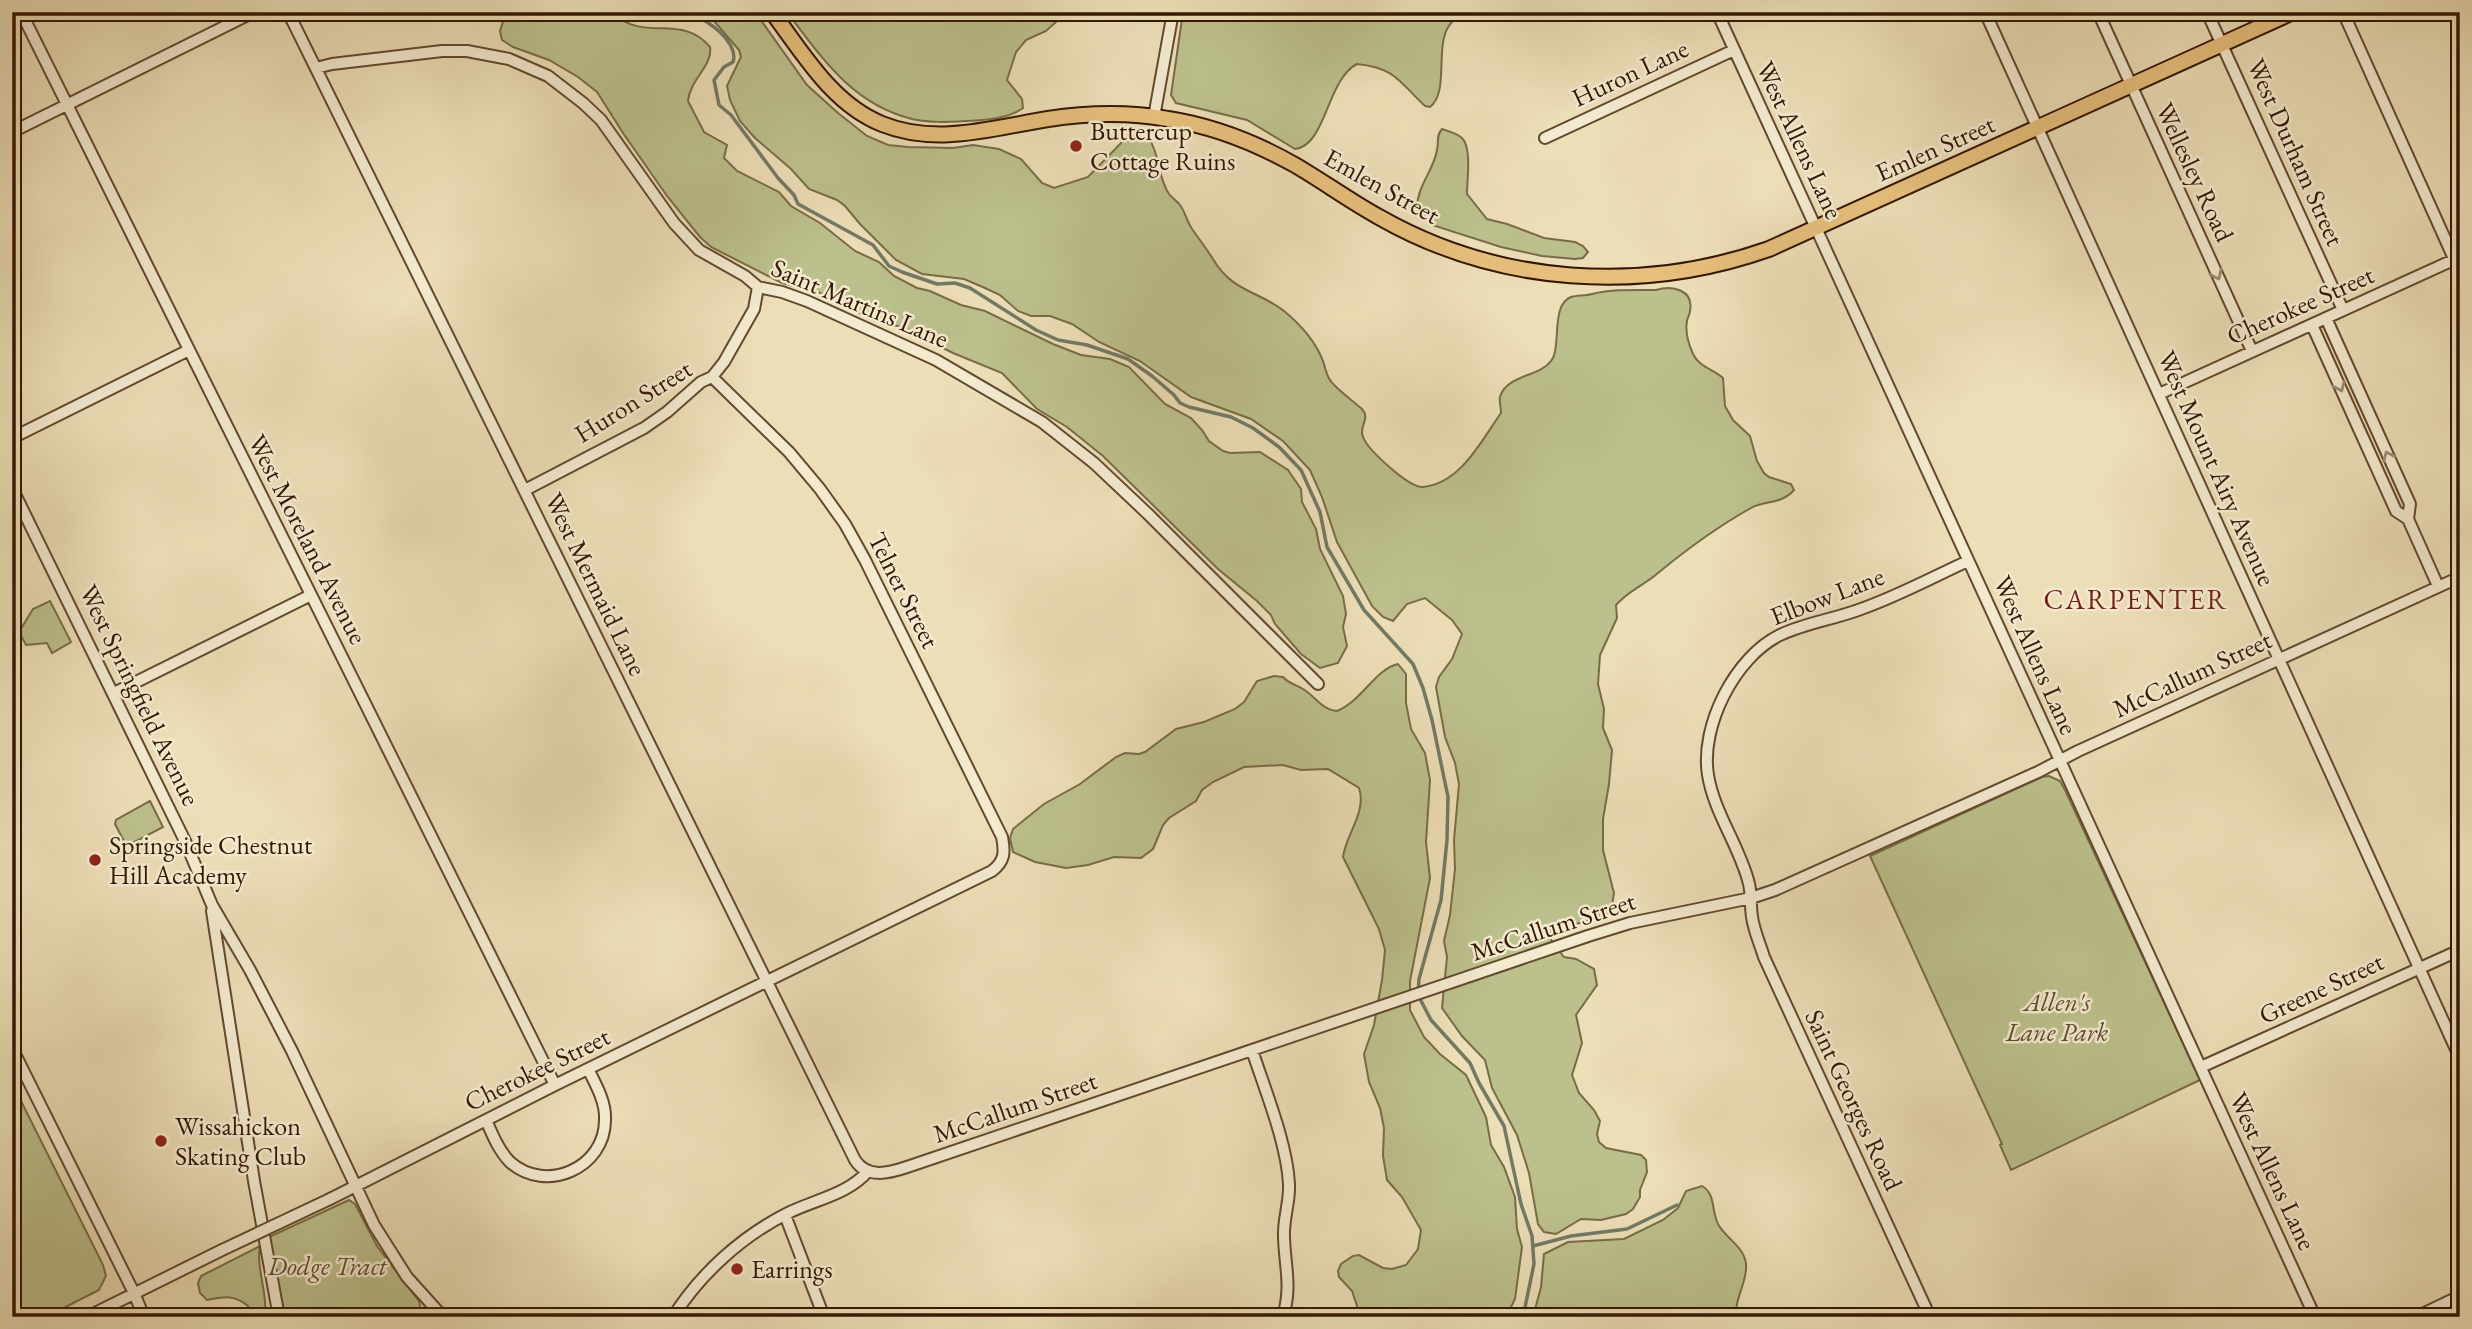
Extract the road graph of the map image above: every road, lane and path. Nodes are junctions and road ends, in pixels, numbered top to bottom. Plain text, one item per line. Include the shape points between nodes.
1 (21, 12) edge
2 (254, 12) edge
3 (288, 12) edge
4 (772, 12) edge
5 (1174, 12) edge
6 (1717, 12) edge
7 (1985, 12) edge
8 (2098, 12) edge
9 (2207, 12) edge
10 (2293, 12) edge
11 (2343, 12) edge
12 (2222, 45) junction
13 (1734, 50) junction
14 (316, 68) junction
15 (2131, 86) junction
16 (68, 104) junction
17 (1154, 117) junction
18 (2038, 128) junction
19 (12, 132) edge
20 (1545, 138) dead end
21 (1816, 229) junction
22 (2457, 258) edge
23 (2460, 272) edge
24 (758, 288) junction
25 (2343, 310) junction
26 (2326, 318) junction
27 (2312, 324) junction
28 (188, 350) junction
29 (2252, 351) junction
30 (712, 377) junction
31 (2159, 394) junction
32 (12, 438) edge
33 (12, 488) edge
34 (525, 490) junction
35 (2408, 519) junction
36 (1968, 561) junction
37 (2460, 577) edge
38 (2438, 586) junction
39 (311, 595) junction
40 (2280, 659) junction
41 (1318, 684) dead end
42 (114, 693) junction
43 (2059, 761) junction
44 (1003, 857) joint
45 (1751, 898) junction
46 (212, 905) junction
47 (2460, 950) edge
48 (2419, 968) junction
49 (768, 982) junction
50 (12, 1048) edge
51 (1252, 1050) junction
52 (2460, 1058) edge
53 (2201, 1068) junction
54 (588, 1069) junction
55 (555, 1085) junction
56 (485, 1120) junction
57 (868, 1171) junction
58 (355, 1186) junction
59 (785, 1215) junction
60 (134, 1293) junction
61 (2460, 1296) edge
62 (87, 1317) edge
63 (144, 1317) edge
64 (279, 1317) edge
65 (443, 1317) edge
66 (673, 1317) edge
67 (824, 1317) edge
68 (1283, 1317) edge
69 (1930, 1317) edge
70 (2315, 1317) edge
71 (2416, 1317) edge

1 - 16 street, West Moreland Avenue
2 - 16 street
3 - 14 street, West Mermaid Lane
4 - 17 main road, Emlen Street via 834,90 858,111 902,131 968,134 1071,116
5 - 17 street
6 - 13 street, West Allens Lane
7 - 18 street, West Mount Airy Avenue
8 - 15 street, Wellesley Road
9 - 12 street, West Durham Street
10 - 12 main road, Emlen Street
11 - 22 street
12 - 15 main road, Emlen Street
12 - 25 street, West Durham Street
13 - 20 street, Huron Lane
13 - 21 street, West Allens Lane
14 - 24 street, Saint Martins Lane via 456,51 495,56 535,69 601,120 690,242
14 - 34 street, West Mermaid Lane
15 - 18 main road, Emlen Street
15 -> 29 street, Wellesley Road
16 - 19 street
16 - 28 street, West Moreland Avenue
17 - 21 main road, Emlen Street via 1200,125 1246,141 1296,165 1408,233 1523,270 1601,277 1663,274 1746,257
18 - 21 main road, Emlen Street
18 - 31 street, West Mount Airy Avenue
21 - 36 street, West Allens Lane
22 - 23 street
22 - 25 street, Cherokee Street
24 - 30 street, Huron Street via 754,309
24 - 41 street, Saint Martins Lane via 807,301 936,360 1063,437 1148,514
25 - 26 street, Cherokee Street
26 - 27 street, Cherokee Street
35 -> 26 street via 2410,504
27 - 29 street, Cherokee Street
27 -> 35 street via 2396,511
28 - 32 street
28 - 39 street, West Moreland Avenue
29 - 31 street, Cherokee Street
30 - 34 street, Huron Street via 643,428
30 - 44 street, Telner Street via 789,452 845,524 1002,837
31 - 40 street, West Mount Airy Avenue
33 - 42 street, West Springfield Avenue
34 - 49 street, West Mermaid Lane
35 - 38 street
36 - 43 street, West Allens Lane
36 - 45 street, Elbow Lane via 1862,609 1780,635 1753,655 1731,685 1713,721 1707,766
37 - 38 street, McCallum Street
38 - 40 street, McCallum Street
39 - 42 street
39 - 55 street, West Moreland Avenue
40 - 43 street, McCallum Street
40 - 48 street, West Mount Airy Avenue
42 - 46 street, West Springfield Avenue
43 - 45 street, McCallum Street
43 - 53 street, West Allens Lane
44 - 49 street, Cherokee Street via 992,871
45 - 51 street, McCallum Street via 1630,923
45 - 69 street, Saint Georges Road via 1755,928 1773,978
46 - 58 street, West Springfield Avenue via 267,1003
46 - 64 street
47 - 48 street, Greene Street
48 - 52 street, West Mount Airy Avenue
48 - 53 street, Greene Street
49 - 54 street, Cherokee Street
49 - 57 street, West Mermaid Lane via 855,1160
50 - 60 street
51 - 57 street, McCallum Street via 907,1167 886,1173
51 - 68 street via 1288,1170 1284,1237 1289,1283
53 - 70 street, West Allens Lane
54 - 55 street, Cherokee Street
54 - 56 street via 606,1119 594,1152 575,1170 551,1176 519,1168 504,1154
55 - 56 street, Cherokee Street
56 - 58 street, Cherokee Street
57 - 59 street, McCallum Street via 856,1183
58 - 60 street, Cherokee Street, bridge
58 - 65 street, West Springfield Avenue via 395,1260
59 - 66 street, McCallum Street via 723,1258
59 - 67 street
60 - 62 street, Cherokee Street
60 - 63 street
61 - 71 street

